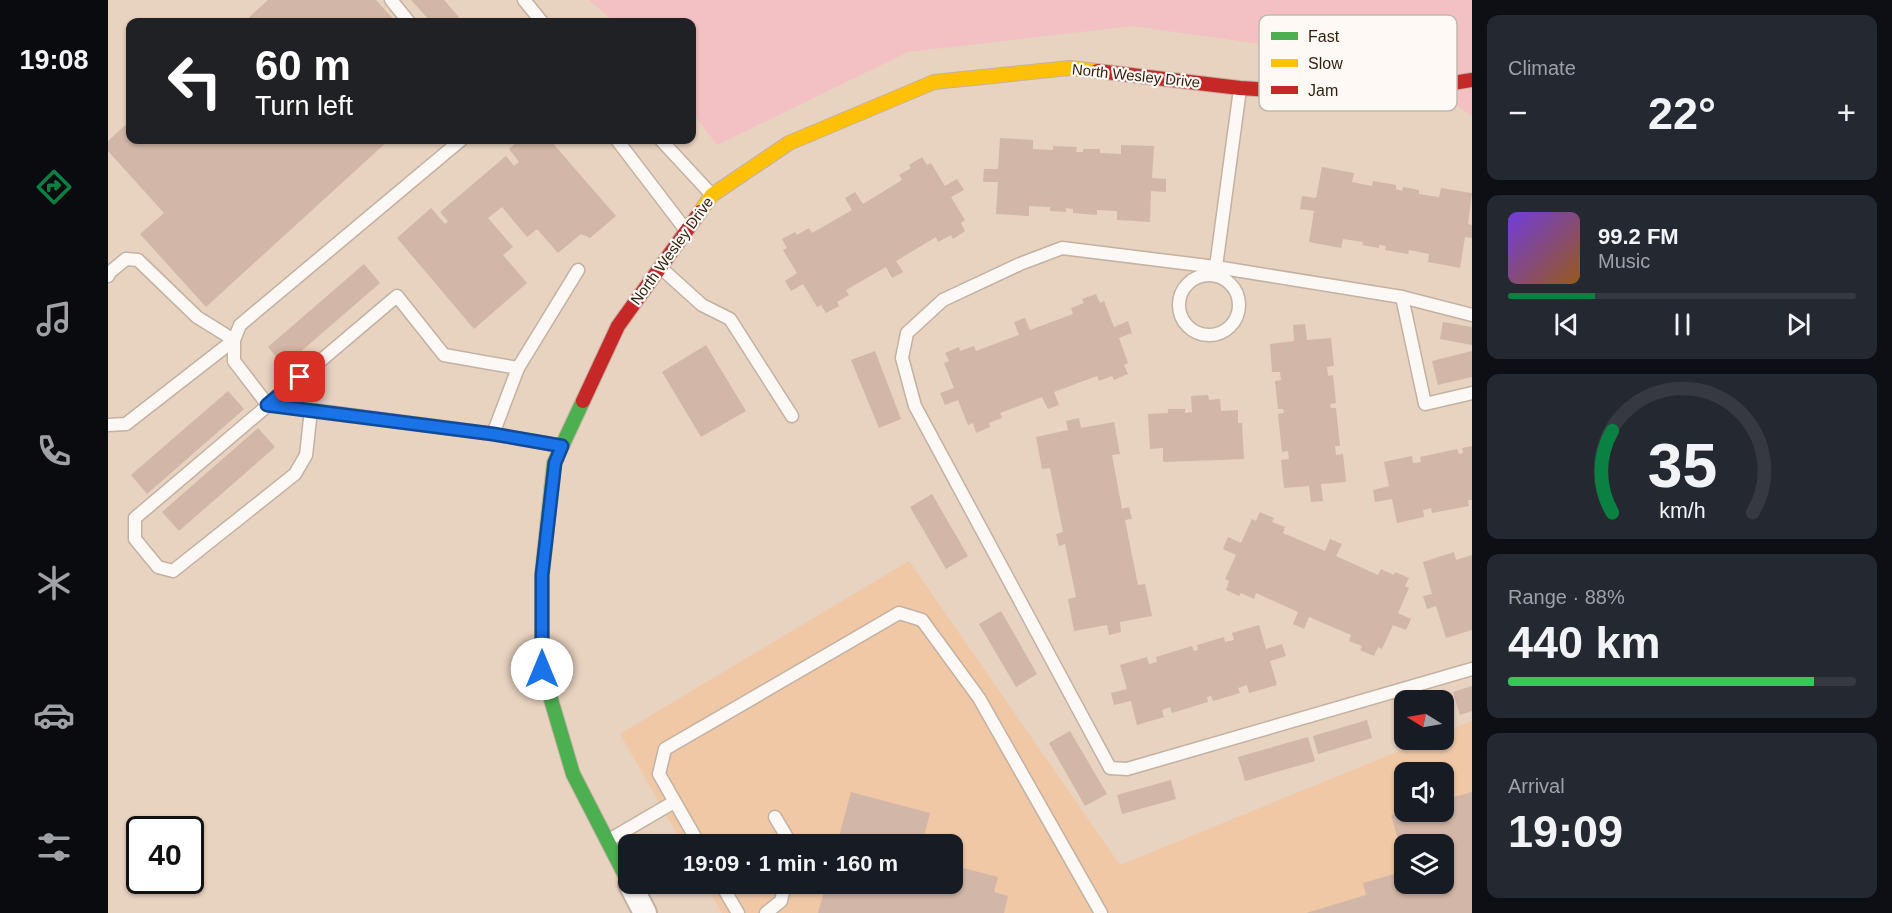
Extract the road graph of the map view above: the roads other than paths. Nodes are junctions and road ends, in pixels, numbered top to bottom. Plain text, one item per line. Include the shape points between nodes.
1 (391, 0) edge
2 (524, 0) edge
3 (406, 18) edge
4 (539, 18) edge
5 (1472, 80) edge
6 (1457, 82) edge
7 (1240, 88) junction
8 (1259, 89) edge
9 (456, 144) edge
10 (620, 144) edge
11 (665, 144) edge
12 (712, 195) junction
13 (687, 231) junction
14 (660, 268) junction
15 (578, 270) dead end
16 (1215, 271) junction
17 (108, 276) edge
18 (1402, 297) junction
19 (1472, 315) edge
20 (234, 340) junction
21 (518, 368) junction
22 (1472, 393) edge
23 (267, 405) junction
24 (311, 410) junction
25 (792, 416) dead end
26 (108, 425) edge
27 (493, 434) junction
28 (562, 446) junction
29 (1472, 669) edge
30 (674, 802) junction
31 (775, 817) dead end
32 (693, 834) edge
33 (785, 834) edge
34 (608, 841) junction
35 (618, 861) edge
36 (635, 894) edge
37 (727, 894) edge
38 (783, 894) edge
39 (645, 913) edge
40 (738, 913) edge
41 (766, 913) edge
42 (1101, 913) edge

1 - 3 lane
2 - 4 lane
5 - 6 street, North Wesley Drive
7 - 8 street, North Wesley Drive
7 - 12 street, North Wesley Drive via 1070,68 934,82 789,143
7 - 16 lane
9 - 20 lane via 240,326
10 - 13 lane
11 - 12 lane
12 - 13 street, North Wesley Drive
13 - 14 street, North Wesley Drive
14 - 25 lane via 702,305 730,319
14 - 28 street, North Wesley Drive via 618,326
15 - 21 lane
16 - 16 lane via 1187,284 1179,302 1185,322 1200,333 1220,333 1239,312 1237,292
16 - 18 lane
16 - 29 lane via 1062,248 943,300 907,333 902,358 915,406 1110,768 1127,769
17 - 20 lane via 126,259 138,260 197,317
18 - 19 lane
18 - 22 lane via 1425,404
20 - 23 lane via 234,361
20 - 26 lane via 126,424
21 - 23 lane via 444,355 397,296
21 - 27 lane
23 - 24 lane
23 - 24 lane via 135,518 135,539 158,567 173,571 296,474 306,455
24 - 27 lane
27 - 28 lane
28 - 34 street, North Wesley Drive via 555,463 542,575 542,669 573,774
30 - 32 lane
30 - 34 lane
30 - 42 lane via 659,774 665,749 898,613 922,620 979,698
31 - 33 lane
34 - 35 street, North Wesley Drive
36 - 39 street, North Wesley Drive
37 - 40 lane
38 - 41 lane via 781,901

